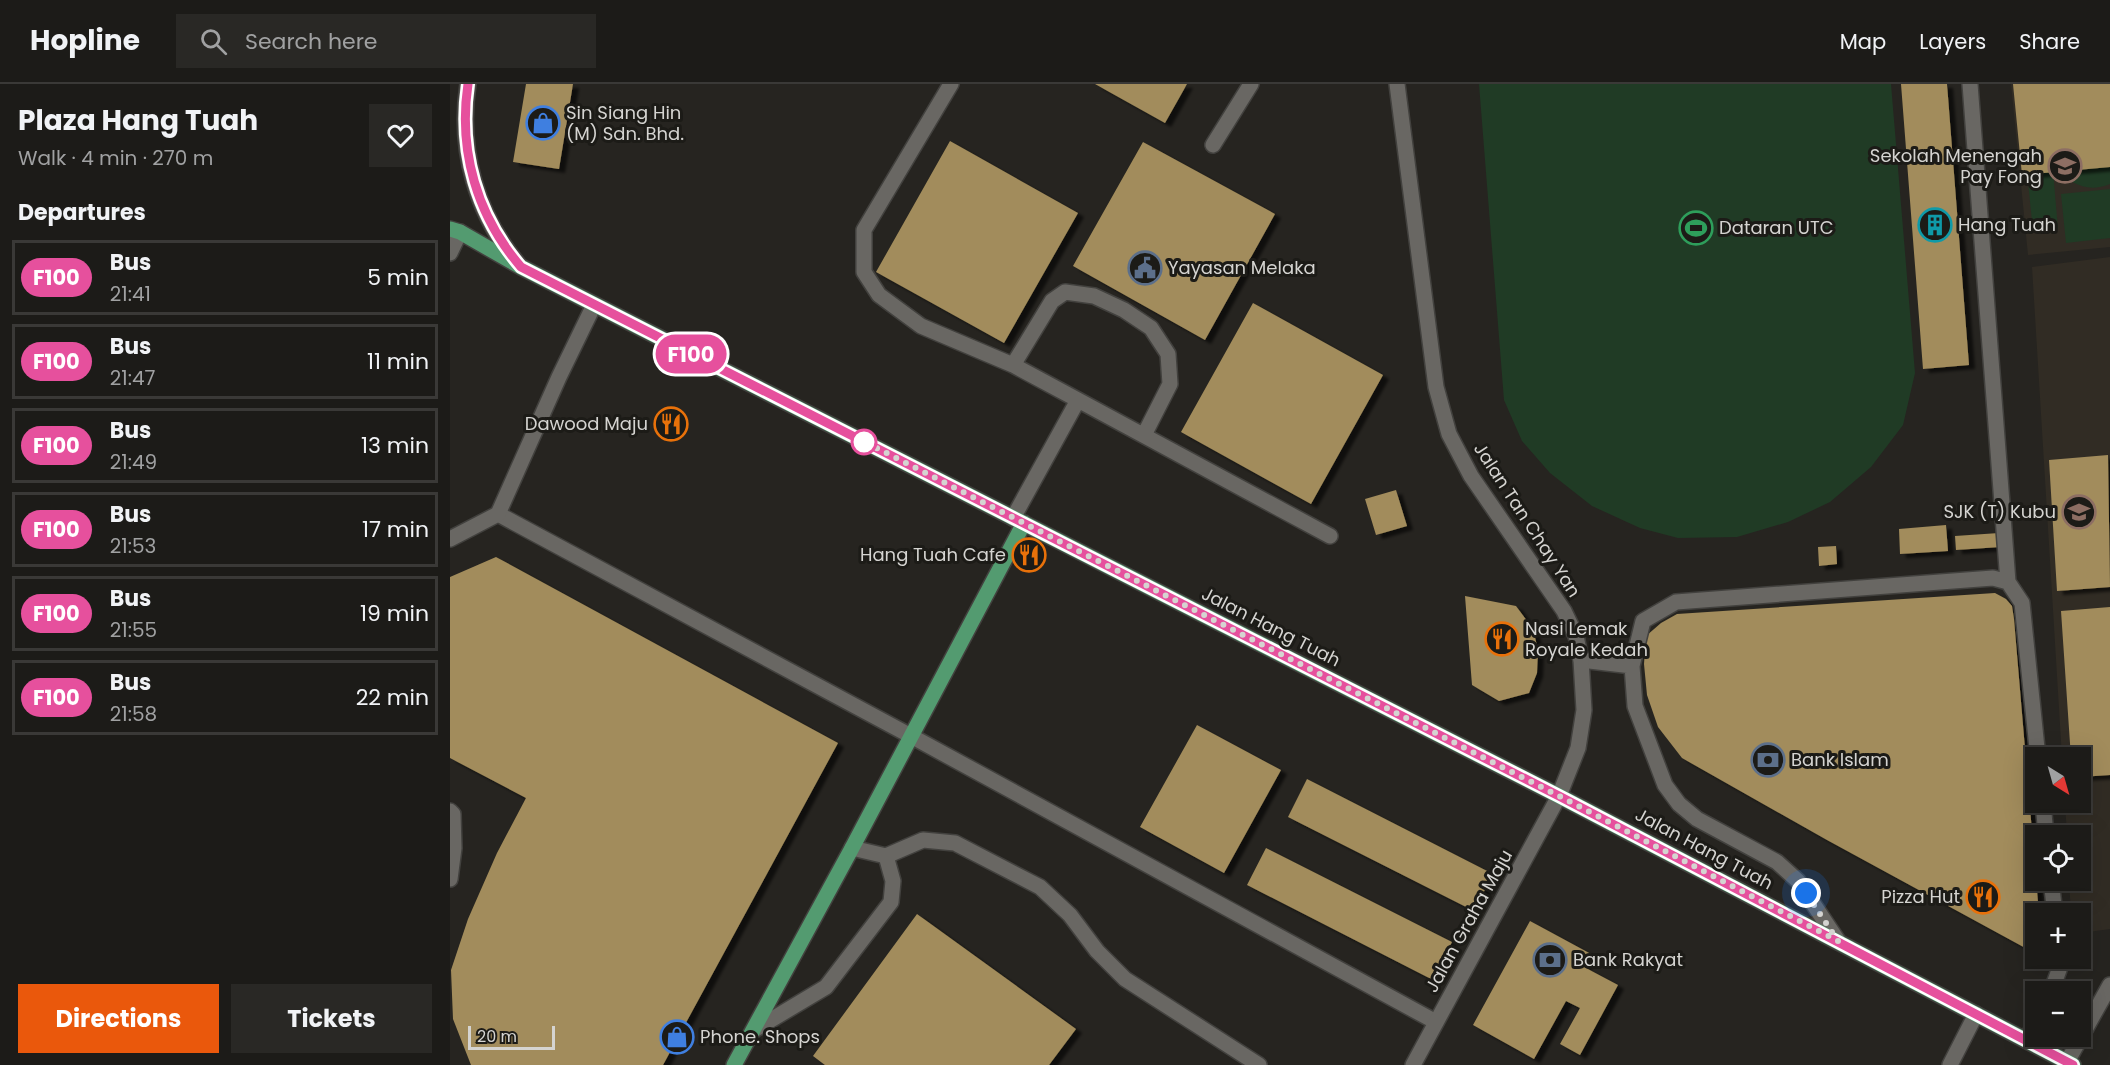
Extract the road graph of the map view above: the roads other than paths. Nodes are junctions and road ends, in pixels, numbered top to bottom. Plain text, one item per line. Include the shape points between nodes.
1 (468, 84) edge
2 (1251, 84) edge
3 (1397, 84) edge
4 (1970, 84) edge
5 (946, 85) edge
6 (1213, 145) dead end
7 (455, 231) edge
8 (450, 253) edge
9 (521, 267) junction
10 (594, 304) junction
11 (1013, 366) junction
12 (1077, 400) junction
13 (1144, 435) junction
14 (498, 514) junction
15 (1018, 520) junction
16 (1330, 536) dead end
17 (450, 539) edge
18 (2008, 582) junction
19 (1581, 660) junction
20 (1632, 666) junction
21 (910, 736) junction
22 (2037, 747) edge
23 (1559, 796) junction
24 (450, 811) edge
25 (852, 848) junction
26 (886, 856) junction
27 (450, 879) edge
28 (1838, 941) junction
29 (2110, 985) edge
30 (1976, 1014) junction
31 (1436, 1022) junction
32 (754, 1030) junction
33 (2025, 1039) edge
34 (2039, 1047) edge
35 (2070, 1064) edge
36 (734, 1065) edge
37 (1260, 1065) edge
38 (1413, 1065) edge
39 (1950, 1065) edge

1 - 9 street via 464,110 467,153 476,188 487,218
2 - 6 street
3 - 19 street, Jalan Tan Chay Yan via 1436,387 1449,434 1471,476 1564,610
4 - 18 street
5 - 11 street via 864,230 864,272 879,295 921,326
7 - 8 street
7 - 9 main road, Jalan Hang Tuah
9 - 10 main road, Jalan Hang Tuah
10 - 14 street
10 - 15 main road, Jalan Hang Tuah
11 - 12 street
11 - 13 street via 1052,301 1065,292 1094,296 1124,310 1151,328 1168,354 1170,384
12 - 13 street
12 - 15 street
13 - 16 street
14 - 17 street
14 - 21 street
15 - 21 main road
15 - 23 main road, Jalan Hang Tuah
18 - 20 street via 1993,578 1676,602 1643,621
18 - 22 street via 2022,603
19 - 20 street
19 - 23 street, Jalan Tan Chay Yan via 1584,710 1578,748
20 - 28 street via 1635,706 1665,785 1679,804 1697,819 1777,862 1798,881
21 - 25 main road
21 - 31 street
23 - 28 main road, Jalan Hang Tuah
23 - 31 street, Jalan Graha Maju
24 - 27 street via 454,848
25 - 26 street
25 - 32 main road
26 - 32 street via 893,881 891,902 826,987
26 - 37 street via 923,840 955,843 1040,887 1070,915 1125,979
28 - 30 main road, Jalan Hang Tuah
29 - 35 street
30 - 33 main road, Jalan Hang Tuah
30 - 39 street
31 - 38 street, Jalan Graha Maju
32 - 36 main road
34 - 35 main road, Jalan Hang Tuah

